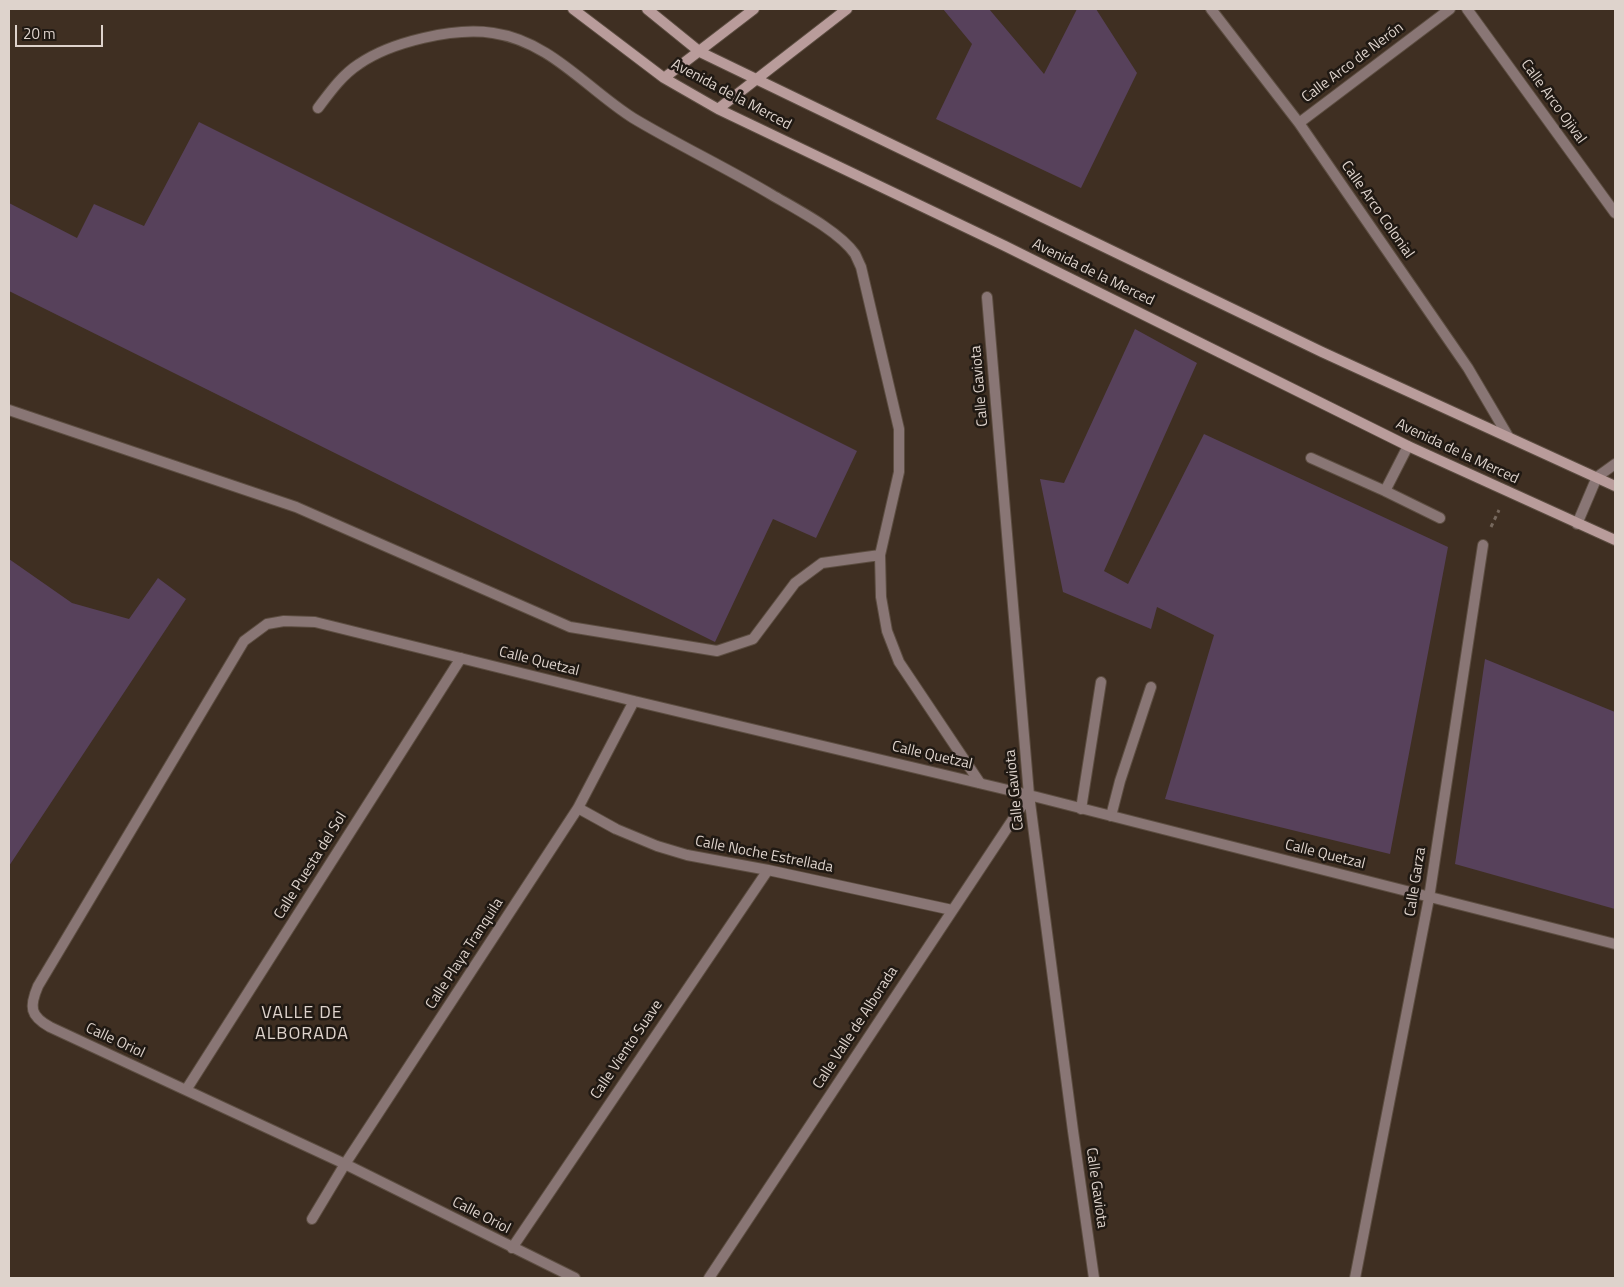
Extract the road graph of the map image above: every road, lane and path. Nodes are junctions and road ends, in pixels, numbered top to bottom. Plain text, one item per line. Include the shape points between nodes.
1 (573, 9) edge
2 (647, 9) edge
3 (754, 9) edge
4 (847, 9) edge
5 (1211, 9) edge
6 (1450, 9) edge
7 (1467, 9) edge
8 (700, 52) junction
9 (664, 78) junction
10 (756, 79) junction
11 (318, 108) dead end
12 (718, 109) junction
13 (1299, 123) junction
14 (1615, 213) edge
15 (987, 296) dead end
16 (9, 410) edge
17 (1508, 436) junction
18 (1408, 446) junction
19 (1312, 458) dead end
20 (1615, 464) edge
21 (1597, 477) junction
22 (1615, 486) edge
23 (1385, 491) junction
24 (1507, 492) junction
25 (1440, 518) dead end
26 (1577, 524) junction
27 (1615, 540) edge
28 (1483, 545) joint
29 (880, 555) junction
30 (244, 641) joint
31 (461, 658) junction
32 (1101, 682) dead end
33 (1151, 687) dead end
34 (634, 701) junction
35 (980, 784) junction
36 (1030, 794) junction
37 (578, 808) junction
38 (1081, 809) junction
39 (1111, 816) junction
40 (768, 870) junction
41 (1429, 898) junction
42 (952, 910) junction
43 (1615, 944) edge
44 (186, 1090) junction
45 (345, 1164) junction
46 (312, 1219) dead end
47 (512, 1248) junction
48 (575, 1278) edge
49 (709, 1278) edge
50 (1094, 1278) edge
51 (1355, 1278) edge

1 - 9 street, Avenida de la Merced
2 - 8 street, Avenida de la Merced
3 - 8 street
4 - 10 street
5 - 13 street, Calle Arco Colonial
6 - 13 street, Calle Arco de Nerón
7 - 14 street, Calle Arco Ojival
8 - 9 street
8 - 10 street, Avenida de la Merced
9 - 12 street, Avenida de la Merced
10 - 12 street
10 - 17 street, Avenida de la Merced via 1322,352
11 - 29 street via 337,82 359,64 384,51 417,39 459,32 493,33 527,42 567,67 632,117 814,219 844,242 861,267 899,429 899,472
12 - 18 street, Avenida de la Merced
13 - 17 street, Calle Arco Colonial via 1468,368
15 - 36 street, Calle Gaviota
16 - 29 street via 296,507 570,627 717,651 753,639 795,583 822,563
17 - 21 street, Avenida de la Merced
18 - 23 street
18 - 24 street, Avenida de la Merced
19 - 23 street
20 - 21 street
21 - 22 street, Avenida de la Merced
21 - 26 street
23 - 25 street
24 - 26 street, Avenida de la Merced
24 - 28 path
26 - 27 street, Avenida de la Merced
28 - 41 street, Calle Garza
29 - 35 street via 881,597 887,631 900,662
30 - 31 street, Calle Quetzal via 267,624 315,622
30 - 44 street, Calle Oriol via 32,999 32,1011 40,1021
31 - 34 street, Calle Quetzal
31 - 44 street, Calle Puesta del Sol
32 - 38 street
33 - 39 street
34 - 35 street, Calle Quetzal
34 - 37 street, Calle Playa Tranquila
35 - 36 street, Calle Quetzal
36 - 38 street, Calle Quetzal
36 - 42 street, Calle Valle de Alborada
36 - 50 street, Calle Gaviota
37 - 40 street, Calle Noche Estrellada via 656,846
37 - 45 street, Calle Playa Tranquila
38 - 39 street, Calle Quetzal
39 - 41 street, Calle Quetzal
40 - 42 street, Calle Noche Estrellada
40 - 47 street, Calle Viento Suave
41 - 43 street, Calle Quetzal
41 - 51 street, Calle Garza
42 - 49 street, Calle Valle de Alborada
44 - 45 street, Calle Oriol
45 - 46 street, Calle Playa Tranquila
45 - 47 street, Calle Oriol
47 - 48 street, Calle Oriol

